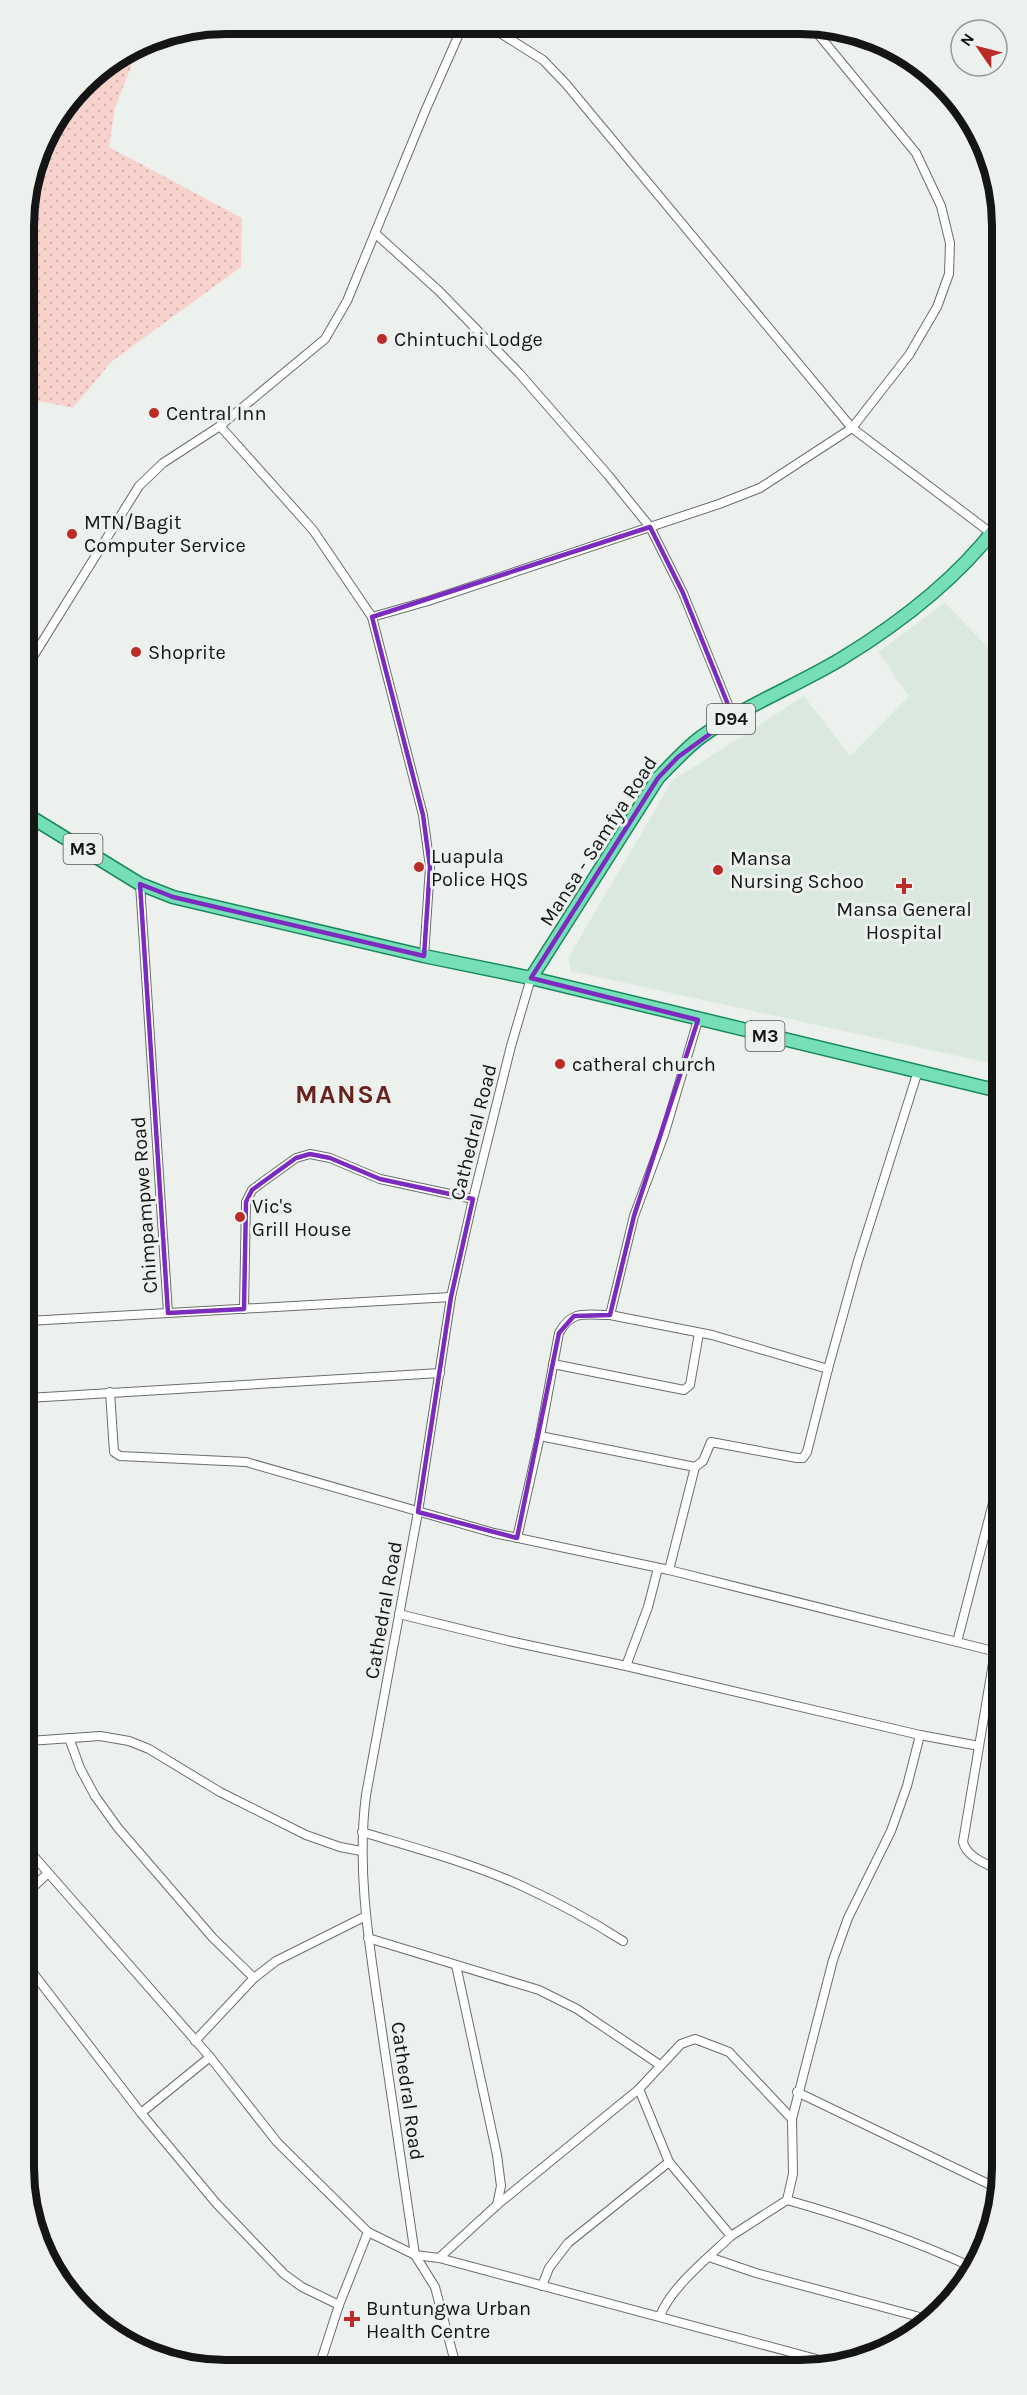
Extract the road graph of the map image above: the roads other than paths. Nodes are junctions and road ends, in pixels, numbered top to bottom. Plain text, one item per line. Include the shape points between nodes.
1 (459, 35) edge
2 (503, 35) edge
3 (819, 36) edge
4 (376, 234) junction
5 (220, 426) junction
6 (852, 428) junction
7 (650, 527) junction
8 (992, 529) edge
9 (992, 532) edge
10 (372, 617) junction
11 (35, 654) edge
12 (733, 717) junction
13 (35, 820) edge
14 (140, 884) junction
15 (424, 956) junction
16 (531, 978) junction
17 (698, 1020) junction
18 (918, 1071) junction
19 (992, 1089) edge
20 (473, 1199) junction
21 (451, 1297) junction
22 (244, 1309) junction
23 (168, 1313) junction
24 (610, 1315) junction
25 (35, 1321) edge
26 (699, 1333) junction
27 (553, 1364) junction
28 (828, 1369) junction
29 (440, 1373) junction
30 (110, 1392) junction
31 (35, 1397) edge
32 (540, 1436) junction
33 (696, 1467) junction
34 (992, 1507) edge
35 (418, 1512) junction
36 (517, 1538) junction
37 (658, 1568) junction
38 (669, 1570) junction
39 (399, 1614) junction
40 (957, 1642) junction
41 (992, 1651) edge
42 (626, 1666) junction
43 (992, 1682) edge
44 (920, 1736) junction
45 (69, 1738) junction
46 (35, 1741) edge
47 (979, 1746) junction
48 (362, 1832) junction
49 (361, 1851) junction
50 (35, 1858) edge
51 (992, 1867) edge
52 (48, 1873) junction
53 (35, 1885) edge
54 (366, 1916) junction
55 (368, 1938) junction
56 (623, 1941) dead end
57 (456, 1965) junction
58 (35, 1975) edge
59 (254, 1978) junction
60 (195, 2041) junction
61 (210, 2057) junction
62 (660, 2065) junction
63 (639, 2089) junction
64 (797, 2092) junction
65 (141, 2113) junction
66 (792, 2119) junction
67 (669, 2162) junction
68 (991, 2185) edge
69 (787, 2200) junction
70 (497, 2205) junction
71 (368, 2232) junction
72 (730, 2236) junction
73 (415, 2254) junction
74 (709, 2257) junction
75 (439, 2258) junction
76 (966, 2265) edge
77 (542, 2286) junction
78 (339, 2305) junction
79 (660, 2316) junction
80 (920, 2318) edge
81 (818, 2359) edge
82 (321, 2360) edge
83 (454, 2360) edge

1 - 4 street
2 - 6 street via 543,60 566,84
3 - 6 street via 916,153 941,206 950,243 949,274 937,307 909,355
4 - 5 street via 347,302 325,339
4 - 7 street via 439,291 519,373
5 - 10 street via 314,530
5 - 11 street via 163,463 139,486
6 - 7 street via 760,488
6 - 8 street
7 - 10 street
7 - 12 street via 683,593
9 - 12 main road, Mansa - Samfya Road / D94 via 950,580 901,618 841,658
10 - 15 street via 423,815 430,867
12 - 16 main road, Mansa - Samfya Road / D94 via 701,737 658,778
13 - 14 main road, M3
14 - 15 main road, M3 via 173,897
14 - 23 street, Chimpampwe Road
15 - 16 main road, M3
16 - 17 main road, M3
16 - 20 street, Cathedral Road
17 - 18 main road, M3
17 - 24 street via 664,1135 634,1216
18 - 19 main road, M3
18 - 28 street
20 - 21 street, Cathedral Road
20 - 22 street via 380,1179 330,1158 310,1154 296,1158 252,1190 246,1202
21 - 22 street, Chimpampwe Road
21 - 29 street, Cathedral Road
22 - 23 street, Chimpampwe Road
23 - 25 street
24 - 26 street
24 - 27 street via 569,1318 559,1333
26 - 27 street via 690,1385 684,1390
26 - 28 street
27 - 32 street
28 - 33 street via 803,1458 713,1440
29 - 30 street
29 - 35 street, Cathedral Road
30 - 31 street
30 - 35 street via 116,1455 246,1462
32 - 33 street
32 - 36 street
33 - 38 street
34 - 40 street
35 - 36 street
35 - 39 street, Cathedral Road
36 - 37 street
37 - 38 street
37 - 42 street
38 - 40 street
39 - 42 street
39 - 48 street, Cathedral Road
40 - 41 street
42 - 44 street
43 - 47 street
44 - 47 street
44 - 64 street via 891,1831 848,1918 833,1959
45 - 46 street
45 - 49 street via 100,1736 129,1741 306,1835
45 - 59 street via 80,1768 117,1828 213,1938
47 - 51 street via 963,1842 972,1856
48 - 49 street, Cathedral Road
48 - 56 street via 521,1885
49 - 54 street, Cathedral Road
50 - 52 street
52 - 53 street
52 - 60 street
54 - 55 street, Cathedral Road
54 - 59 street via 276,1961
55 - 57 street
55 - 73 street, Cathedral Road
57 - 62 street via 539,1990 577,2009
57 - 70 street via 497,2155 501,2186
58 - 65 street
59 - 60 street
60 - 61 street
61 - 65 street
61 - 71 street via 277,2142
62 - 63 street
62 - 66 street via 688,2041 695,2039 717,2046 729,2052
63 - 67 street
63 - 70 street
64 - 66 street
64 - 68 street
65 - 78 street via 268,2260 302,2287
66 - 69 street via 793,2174
67 - 72 street
67 - 77 street via 568,2243 549,2268
69 - 72 street
69 - 76 street via 922,2244
70 - 75 street
71 - 73 street
71 - 78 street
72 - 74 street
73 - 75 street
73 - 83 street via 435,2287
74 - 79 street via 668,2301
74 - 80 street
75 - 77 street
77 - 79 street
78 - 82 street
79 - 81 street

